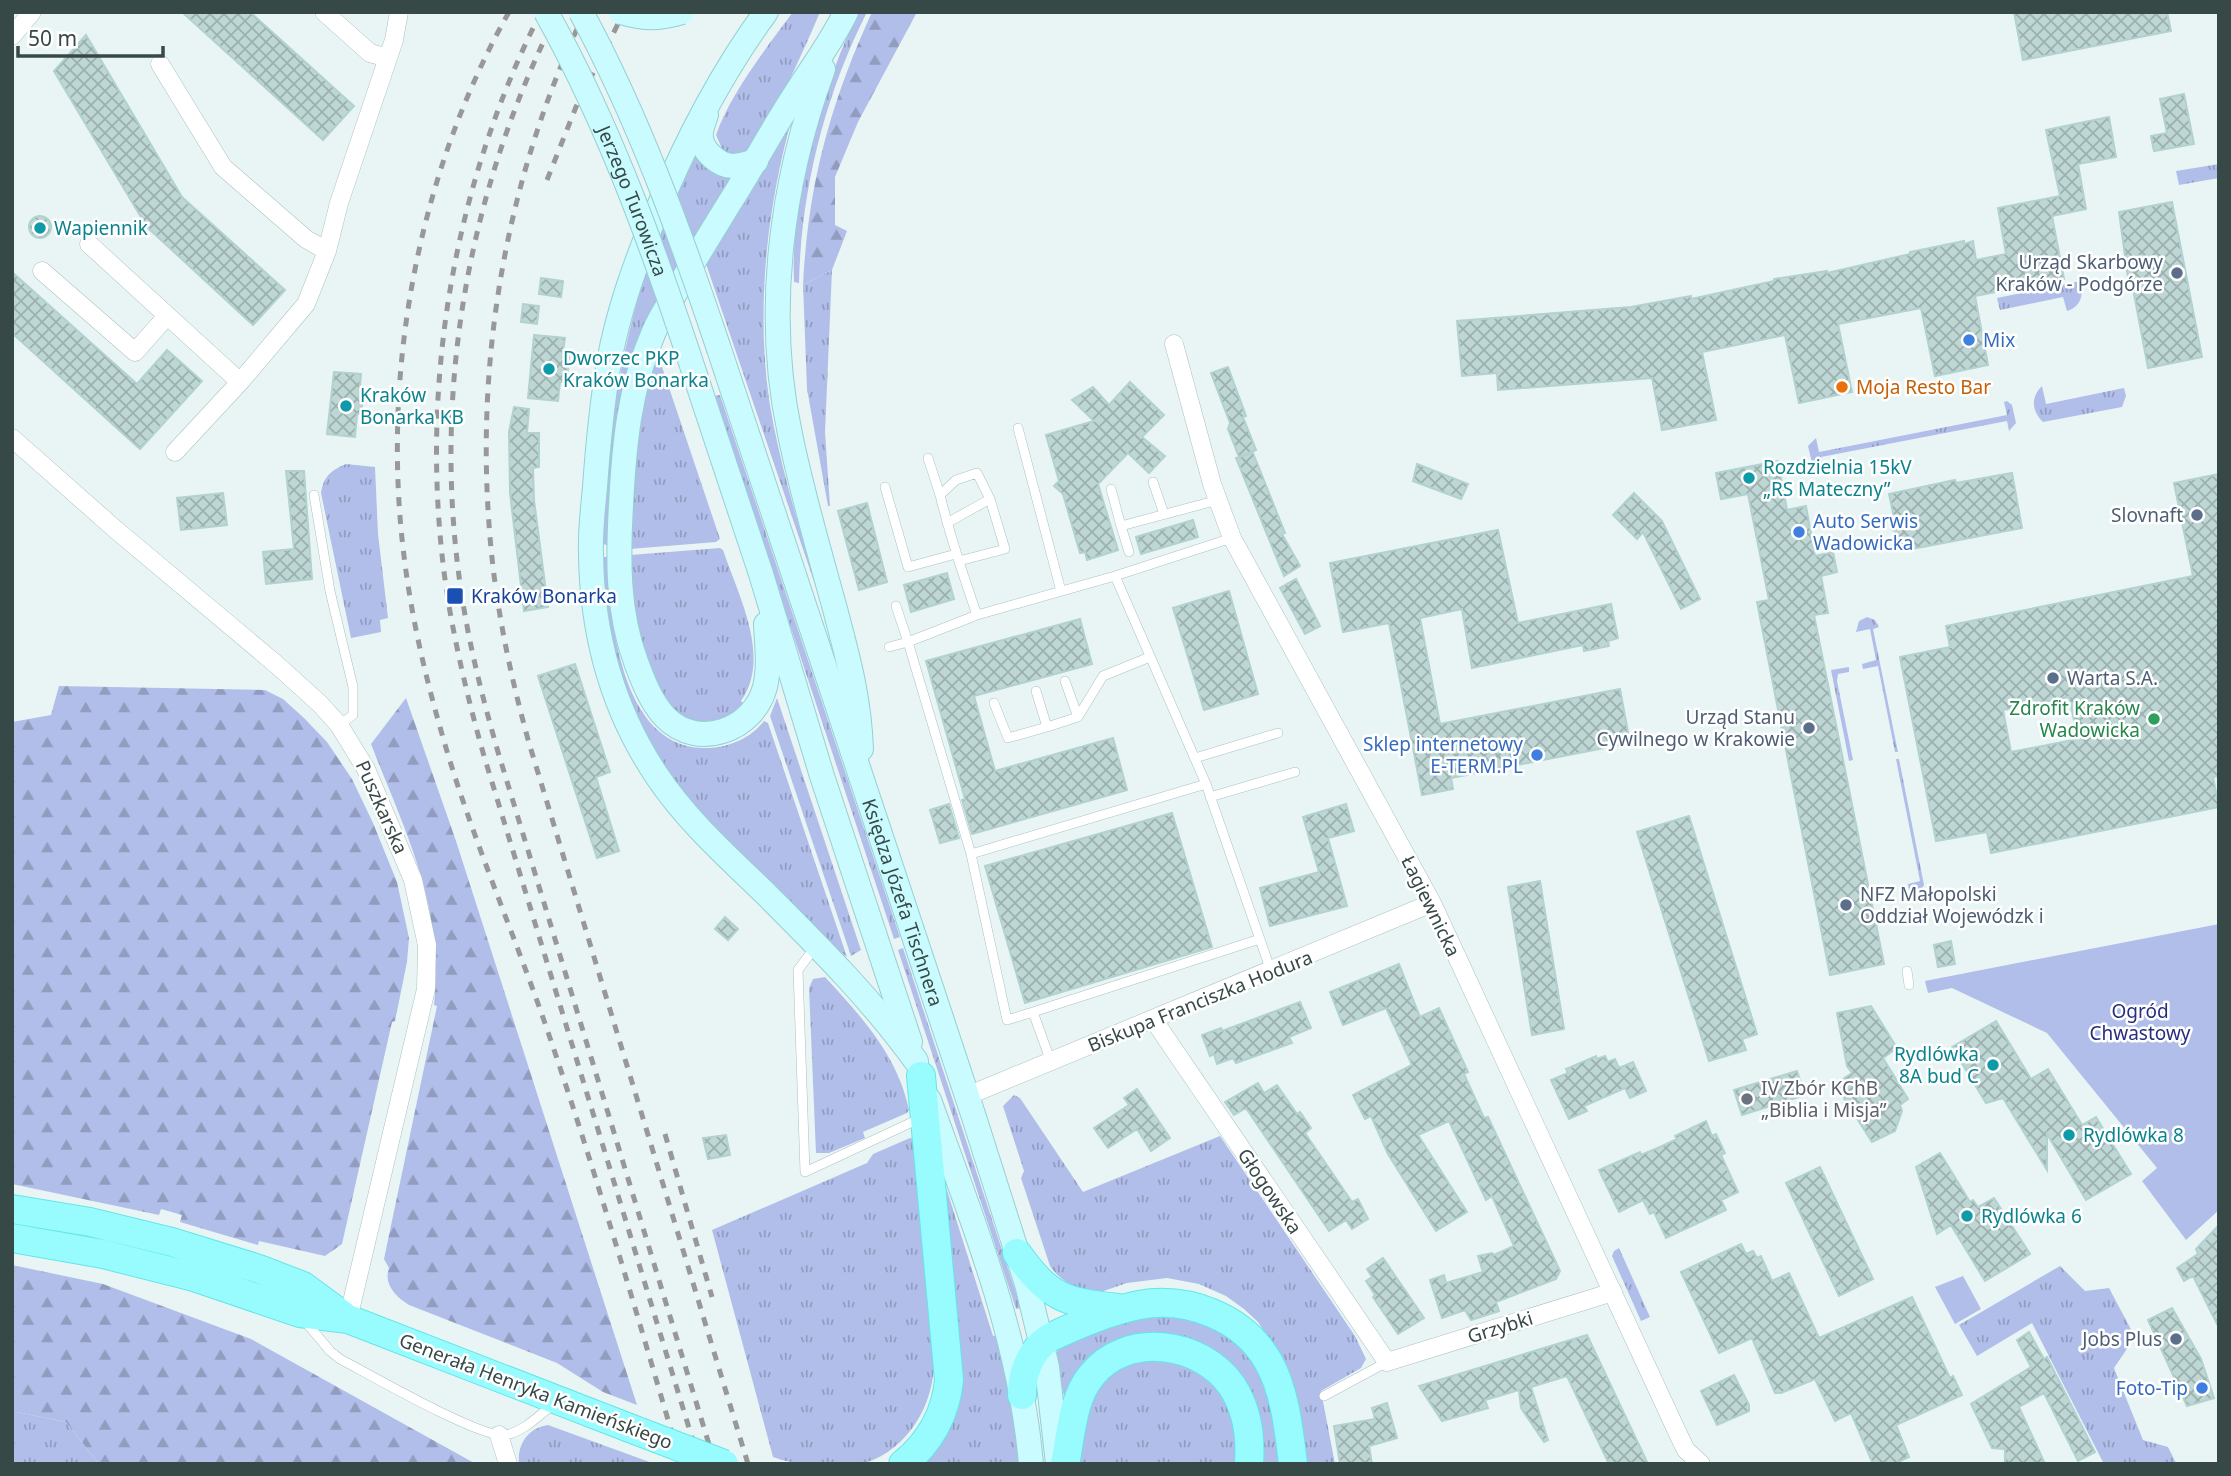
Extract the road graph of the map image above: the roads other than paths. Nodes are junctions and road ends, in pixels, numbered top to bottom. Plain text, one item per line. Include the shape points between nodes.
1 (32, 12) edge
2 (324, 12) edge
3 (399, 12) edge
4 (546, 12) edge
5 (581, 12) edge
6 (621, 12) edge
7 (682, 12) edge
8 (766, 12) edge
9 (846, 12) edge
10 (12, 36) edge
11 (835, 36) junction
12 (388, 58) junction
13 (160, 64) dead end
14 (711, 97) junction
15 (756, 161) junction
16 (89, 244) dead end
17 (327, 251) junction
18 (43, 271) dead end
19 (167, 316) junction
20 (1174, 344) dead end
21 (719, 349) joint
22 (240, 382) junction
23 (702, 396) joint
24 (1018, 428) dead end
25 (12, 438) edge
26 (175, 453) dead end
27 (928, 458) dead end
28 (1153, 482) dead end
29 (885, 486) dead end
30 (1111, 489) dead end
31 (314, 495) dead end
32 (940, 495) junction
33 (990, 499) junction
34 (1218, 500) junction
35 (1164, 514) junction
36 (947, 523) junction
37 (1121, 526) junction
38 (1232, 538) junction
39 (1129, 552) dead end
40 (957, 558) junction
41 (761, 574) junction
42 (1115, 576) junction
43 (1061, 591) junction
44 (897, 606) dead end
45 (977, 615) junction
46 (908, 642) junction
47 (888, 647) dead end
48 (1150, 656) junction
49 (1065, 681) dead end
50 (1036, 691) dead end
51 (994, 703) dead end
52 (1077, 716) junction
53 (339, 725) junction
54 (1046, 727) junction
55 (1278, 733) dead end
56 (1195, 758) junction
57 (1295, 772) dead end
58 (862, 781) junction
59 (1206, 784) junction
60 (1210, 797) junction
61 (971, 855) junction
62 (1432, 904) junction
63 (1260, 939) junction
64 (817, 944) junction
65 (1907, 971) dead end
66 (1271, 972) junction
67 (1909, 985) dead end
68 (1033, 1012) junction
69 (1153, 1019) junction
70 (1051, 1062) junction
71 (918, 1068) junction
72 (967, 1096) junction
73 (925, 1116) junction
74 (12, 1209) edge
75 (12, 1238) edge
76 (1017, 1253) junction
77 (1613, 1292) junction
78 (1125, 1308) junction
79 (300, 1313) junction
80 (348, 1319) junction
81 (1042, 1342) junction
82 (1387, 1362) junction
83 (1022, 1395) junction
84 (1325, 1396) dead end
85 (559, 1400) junction
86 (499, 1435) junction
87 (509, 1464) edge
88 (724, 1464) edge
89 (903, 1464) edge
90 (1031, 1464) edge
91 (1058, 1464) edge
92 (1065, 1464) edge
93 (1249, 1464) edge
94 (1293, 1464) edge
95 (1701, 1464) edge

1 - 10 street
2 - 12 street via 370,53
3 - 12 street
4 - 23 main road, Jerzego Turowicza, bridge via 622,171
5 - 21 main road, Jerzego Turowicza, bridge via 649,154
6 - 7 main road, bridge via 663,18
8 - 14 main road
9 - 11 main road
11 - 15 main road
11 - 58 main road via 805,122 786,212 780,260 779,354 789,433 854,678
12 - 17 street
13 - 17 street via 223,167 306,239
14 - 15 main road via 700,136 704,149 726,165
14 - 64 main road via 674,168 635,265 610,359 599,428 590,551 595,614 615,697 651,767 699,827
15 - 41 main road via 653,333 637,377 625,438 618,552 625,621 647,689 664,716 681,728 699,734 722,732 740,724 760,700 768,670
16 - 19 street
17 - 22 street via 306,304
18 - 19 street via 135,352
19 - 22 street
20 - 34 street, Łagiewnicka
21 - 58 main road, Księdza Józefa Tischnera
22 - 26 street
23 - 41 main road, Księdza Józefa Tischnera
24 - 43 lane
25 - 53 street, Puszkarska via 241,634
27 - 32 lane
28 - 35 lane
29 - 40 lane via 908,567
30 - 37 lane
31 - 53 lane via 352,687 354,715
32 - 33 lane via 956,480 977,473
32 - 36 lane
33 - 36 lane
33 - 40 lane via 1005,549
34 - 35 lane
34 - 38 street, Łagiewnicka
35 - 37 lane
36 - 40 lane
37 - 39 lane
38 - 42 lane
38 - 62 street, Łagiewnicka
40 - 45 lane
41 - 71 main road, Księdza Józefa Tischnera
42 - 43 lane
42 - 48 lane
43 - 45 lane
44 - 46 lane
45 - 46 lane
46 - 47 lane
46 - 61 lane
48 - 52 lane via 1102,676
48 - 56 lane
49 - 52 lane
50 - 54 lane
51 - 54 lane via 1008,738
52 - 54 lane
53 - 80 street, Puszkarska via 366,769 403,851 418,897 427,957 424,1005
55 - 56 lane
56 - 59 lane
57 - 60 lane
58 - 72 main road, Księdza Józefa Tischnera
59 - 60 lane
59 - 61 lane
60 - 63 lane
61 - 68 lane via 1007,1020
62 - 66 street, Biskupa Franciszka Hodura
62 - 77 street, Łagiewnicka
63 - 66 lane
63 - 68 lane
64 - 71 main road via 896,1034
64 - 73 lane via 798,970 805,1172
65 - 67 lane
66 - 69 street, Biskupa Franciszka Hodura
68 - 70 lane
69 - 70 street, Biskupa Franciszka Hodura
69 - 82 street, Głogowska
70 - 72 street, Biskupa Franciszka Hodura
71 - 73 main road
71 - 83 main road, Księdza Józefa Tischnera via 992,1274
72 - 76 main road, Księdza Józefa Tischnera
73 - 89 main road via 949,1380 936,1426
74 - 80 main road, Generała Henryka Kamieńskiego via 90,1222 240,1263 303,1286
75 - 79 main road, Generała Henryka Kamieńskiego via 194,1277
76 - 78 main road via 1060,1297
76 - 81 main road, Księdza Józefa Tischnera
77 - 82 street, Grzybki
77 - 95 street, Łagiewnicka via 1686,1451
78 - 81 main road
78 - 94 main road via 1185,1305 1241,1329 1275,1378
79 - 80 main road, Generała Henryka Kamieńskiego
79 - 86 lane via 340,1359
80 - 85 main road, Generała Henryka Kamieńskiego
81 - 83 main road via 1027,1364
81 - 91 main road, Księdza Józefa Tischnera
82 - 84 lane
83 - 90 main road, Księdza Józefa Tischnera
85 - 86 lane via 514,1433
85 - 88 main road, Generała Henryka Kamieńskiego, bridge
86 - 87 street
92 - 93 main road via 1076,1409 1091,1376 1119,1355 1152,1347 1198,1357 1230,1384 1245,1415

